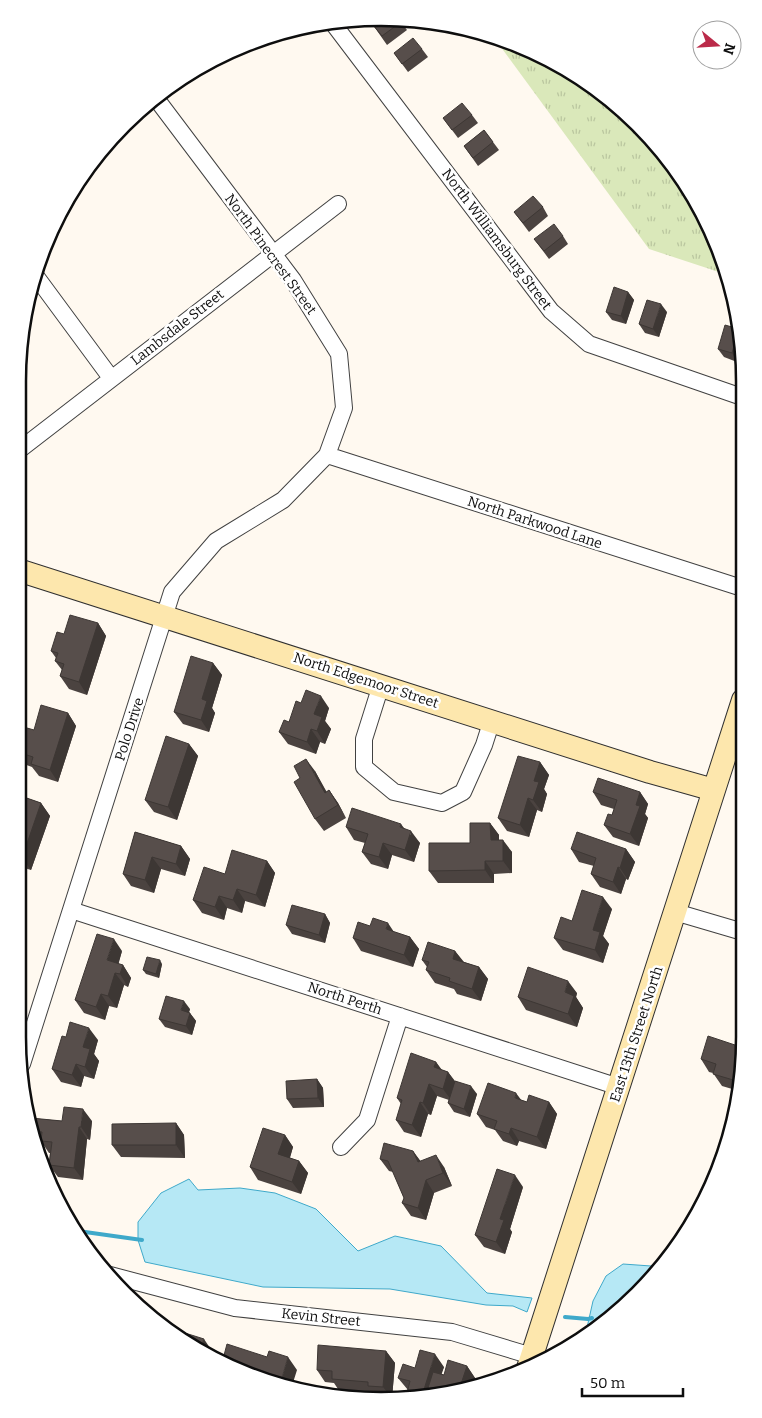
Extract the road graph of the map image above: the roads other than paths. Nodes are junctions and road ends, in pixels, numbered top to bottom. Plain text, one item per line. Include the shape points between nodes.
1 (337, 29) edge
2 (160, 104) edge
3 (338, 204) dead end
4 (272, 254) junction
5 (40, 282) edge
6 (111, 378) junction
7 (736, 395) edge
8 (26, 445) edge
9 (327, 455) junction
10 (26, 573) edge
11 (736, 586) edge
12 (165, 616) junction
13 (381, 685) junction
14 (492, 720) junction
15 (736, 722) edge
16 (714, 790) junction
17 (72, 910) junction
18 (675, 912) junction
19 (736, 930) edge
20 (400, 1016) junction
21 (27, 1050) edge
22 (619, 1087) junction
23 (341, 1148) dead end
24 (120, 1278) edge
25 (531, 1358) edge
26 (526, 1361) edge

1 - 7 street, North Williamsburg Street via 551,311 589,344
2 - 4 street, North Pinecrest Street
3 - 4 street, Lambsdale Street
4 - 6 street, Lambsdale Street
4 - 9 street, North Pinecrest Street via 293,280 339,354 344,408
5 - 6 street
6 - 8 street, Lambsdale Street
9 - 11 street, North Parkwood Lane
9 - 12 street, Polo Drive via 283,500 216,540 172,592
10 - 12 street, North Edgemoor Street
12 - 13 street, North Edgemoor Street
12 - 17 street, Polo Drive
13 - 14 street, North Edgemoor Street
13 - 14 street via 364,739 364,767 394,792 442,803 463,792
14 - 16 street, North Edgemoor Street
15 - 16 street, East 13th Street North
16 - 18 street, East 13th Street North
17 - 20 street, North Perth
17 - 21 street, Polo Drive
18 - 19 street
18 - 22 street, East 13th Street North
20 - 22 street, North Perth
20 - 23 street via 367,1120
22 - 25 street, East 13th Street North
24 - 26 street, Kevin Street via 235,1308 452,1332

